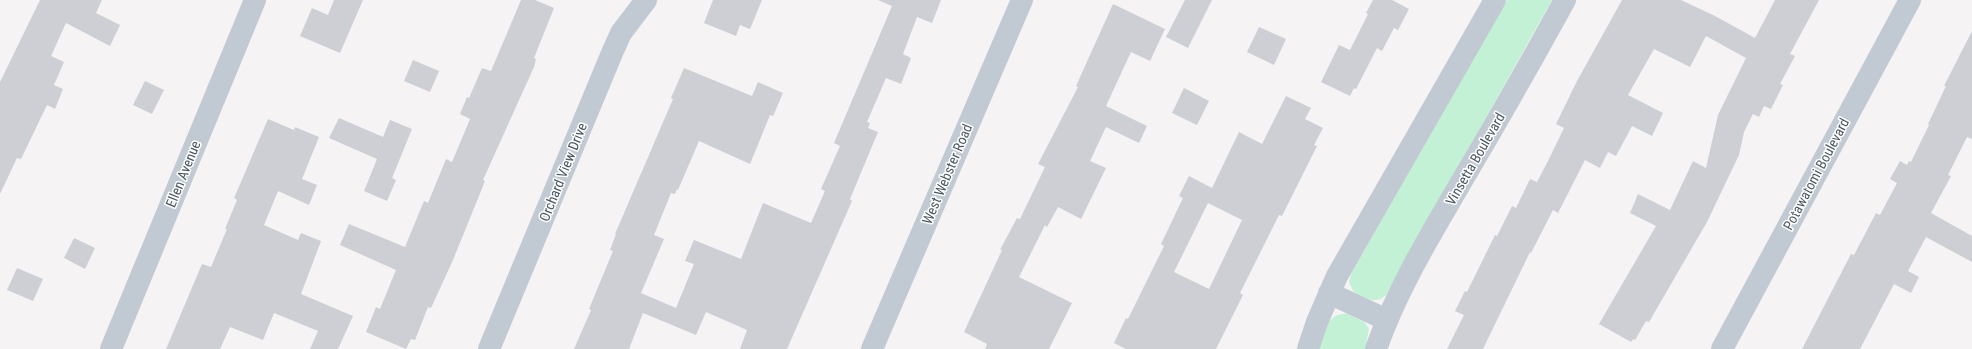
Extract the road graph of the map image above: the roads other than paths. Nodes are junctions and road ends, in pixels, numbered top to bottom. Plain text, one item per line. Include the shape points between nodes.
1 (255, 0) edge
2 (646, 0) edge
3 (1022, 0) edge
4 (1495, 0) edge
5 (1565, 0) edge
6 (1910, 0) edge
7 (1329, 293) junction
8 (1387, 320) junction
9 (111, 349) edge
10 (489, 349) edge
11 (872, 349) edge
12 (1308, 349) edge
13 (1376, 349) edge
14 (1722, 349) edge

1 - 9 street, Ellen Avenue
2 - 10 street, Orchard View Drive via 622,33 612,53
3 - 11 street, West Webster Road
4 - 7 street
5 - 8 street, Vinsetta Boulevard via 1432,232
6 - 14 street, Potawatomi Boulevard
7 - 8 street
7 - 12 street
8 - 13 street, Vinsetta Boulevard

